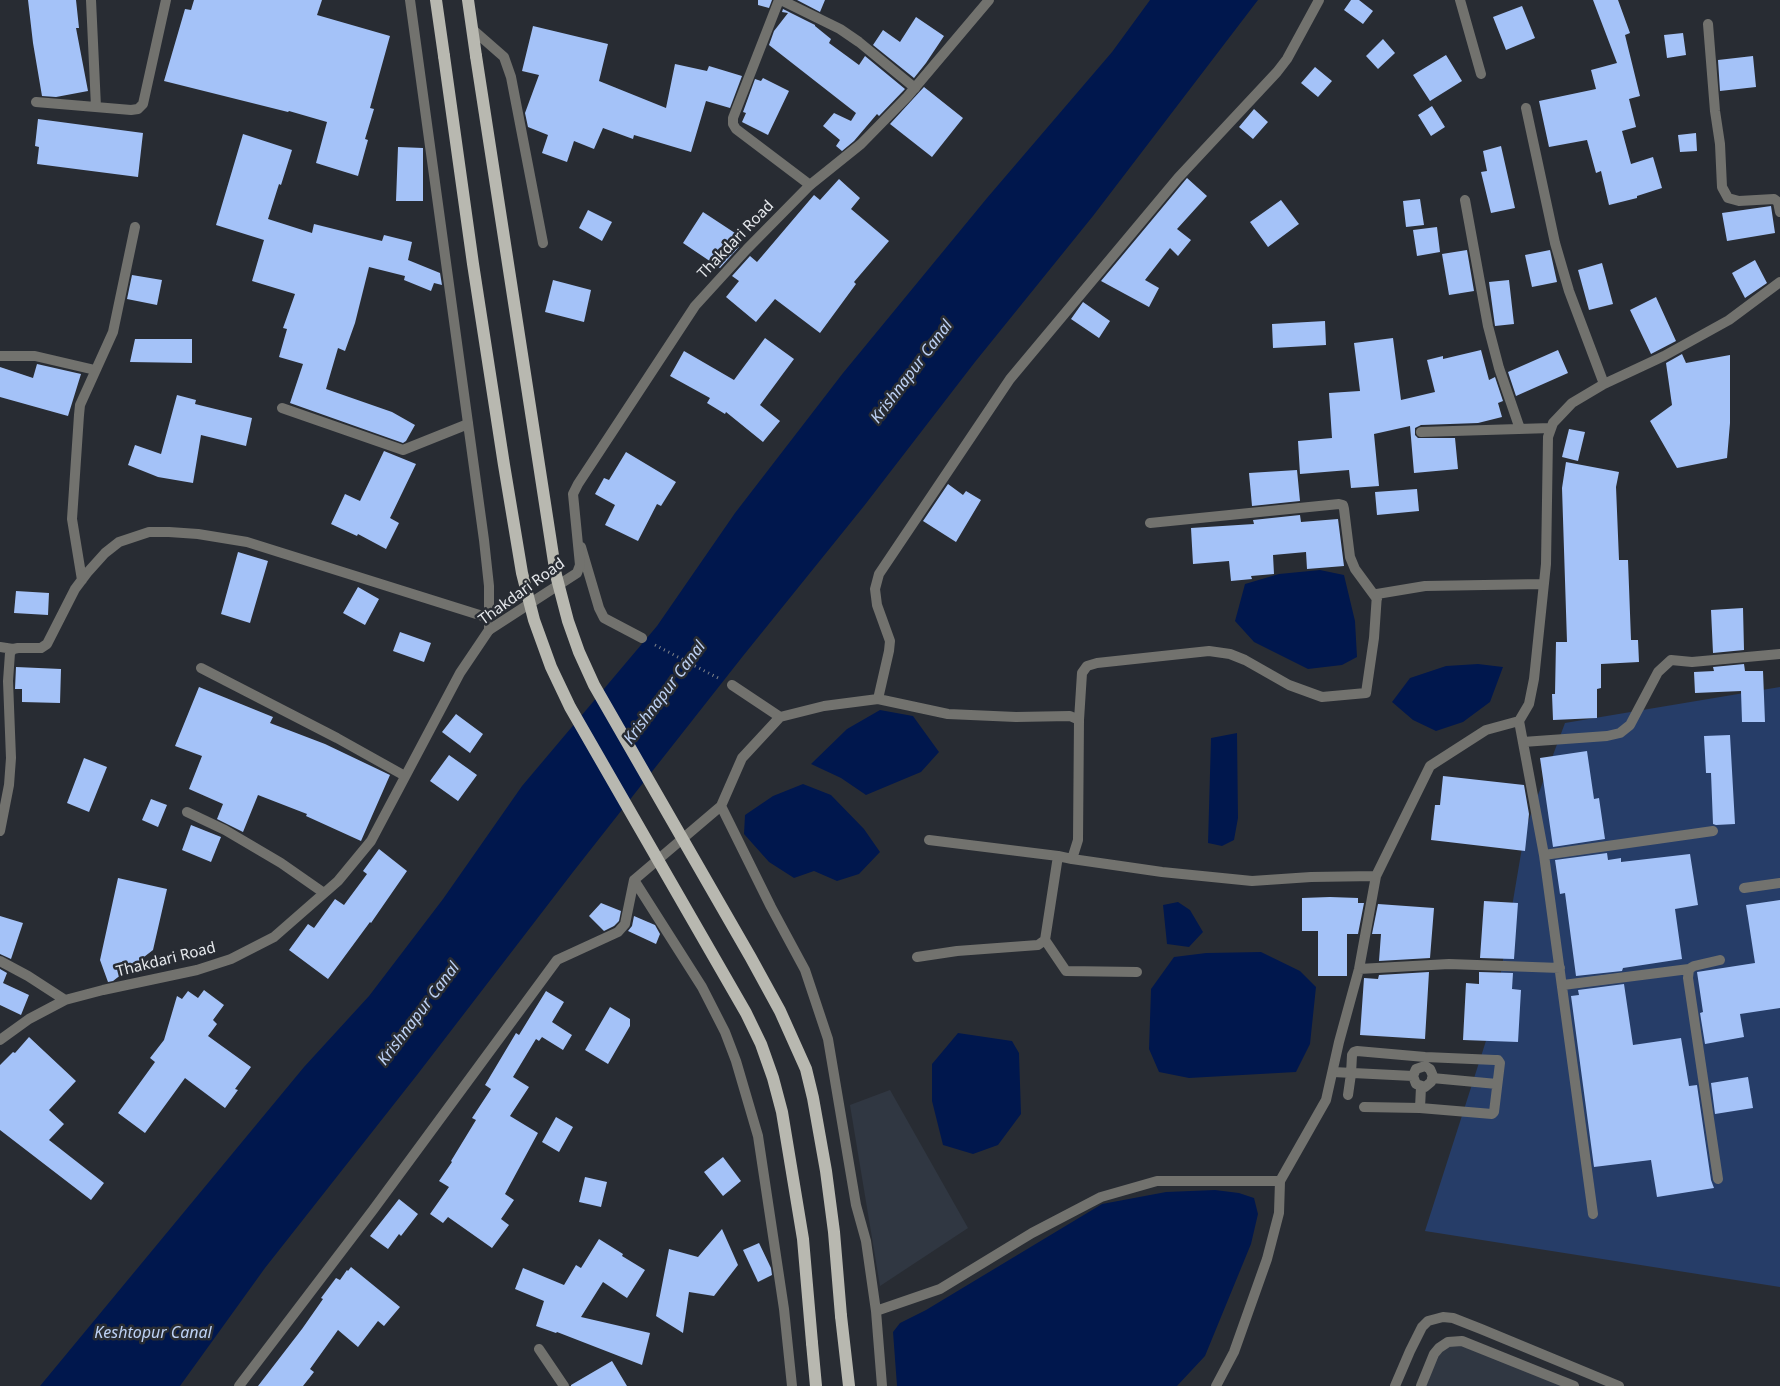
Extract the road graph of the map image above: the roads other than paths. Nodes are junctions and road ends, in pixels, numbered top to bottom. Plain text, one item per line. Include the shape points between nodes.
1 (91, 0) edge
2 (166, 0) edge
3 (410, 0) edge
4 (436, 0) edge
5 (468, 0) edge
6 (780, 0) edge
7 (988, 0) edge
8 (1319, 0) edge
9 (1460, 0) edge
10 (1708, 24) dead end
11 (472, 29) junction
12 (1481, 74) dead end
13 (915, 88) junction
14 (36, 102) dead end
15 (96, 107) junction
16 (1526, 108) dead end
17 (810, 185) junction
18 (1465, 200) dead end
19 (1780, 212) edge
20 (136, 227) dead end
21 (543, 243) dead end
22 (1780, 282) edge
23 (0, 356) edge
24 (95, 370) junction
25 (1604, 384) junction
26 (282, 408) dead end
27 (468, 424) junction
28 (1551, 428) junction
29 (1520, 429) junction
30 (1421, 432) dead end
31 (1150, 523) dead end
32 (576, 530) junction
33 (82, 580) junction
34 (1543, 584) junction
35 (1377, 599) junction
36 (489, 618) junction
37 (489, 630) junction
38 (642, 638) road end
39 (0, 647) edge
40 (13, 649) junction
41 (1780, 654) edge
42 (201, 668) dead end
43 (732, 685) road end
44 (878, 699) junction
45 (780, 717) junction
46 (1079, 720) junction
47 (1519, 721) junction
48 (1523, 742) junction
49 (405, 776) junction
50 (721, 806) junction
51 (188, 812) dead end
52 (0, 831) edge
53 (1713, 831) dead end
54 (929, 840) dead end
55 (1544, 854) junction
56 (1058, 856) junction
57 (1072, 859) junction
58 (1376, 876) junction
59 (634, 880) junction
60 (1780, 883) edge
61 (1744, 888) dead end
62 (324, 894) junction
63 (1045, 940) junction
64 (917, 957) dead end
65 (1720, 960) dead end
66 (0, 961) edge
67 (1560, 968) junction
68 (1359, 969) junction
69 (1689, 969) junction
70 (1137, 972) dead end
71 (1563, 986) junction
72 (65, 1000) junction
73 (0, 1040) edge
74 (1425, 1061) junction
75 (1332, 1072) junction
76 (1351, 1074) junction
77 (1413, 1076) junction
78 (1432, 1078) junction
79 (1497, 1084) junction
80 (1421, 1086) junction
81 (1348, 1095) dead end
82 (1364, 1107) dead end
83 (1420, 1108) junction
84 (1718, 1179) dead end
85 (1280, 1181) junction
86 (1593, 1214) dead end
87 (876, 1311) junction
88 (539, 1349) dead end
89 (239, 1386) edge
90 (564, 1386) edge
91 (792, 1386) edge
92 (813, 1386) edge
93 (849, 1386) edge
94 (882, 1386) edge
95 (1216, 1386) edge
96 (1395, 1386) edge
97 (1421, 1386) edge
98 (1574, 1386) edge
99 (1618, 1386) edge

1 - 15 street
2 - 15 street via 143,104 131,110
3 - 27 street
4 - 92 main road, bridge via 505,473 522,573 534,620 570,708 761,1044 782,1112 803,1239
5 - 11 main road
6 - 13 street via 840,29
6 - 17 street via 732,124
7 - 13 street, Thakdari Road
8 - 44 street via 1282,66 1178,178 1010,380 879,574 875,589 877,605 890,641
9 - 12 street
10 - 19 street via 1722,187 1728,198 1739,202 1774,199
11 - 21 street via 504,58 511,76
11 - 93 main road, bridge via 556,575 568,621 594,685 751,958 806,1069 826,1171
13 - 17 street, Thakdari Road via 861,144
14 - 15 street
16 - 25 street via 1555,243 1569,291
17 - 32 street, Thakdari Road via 695,306 578,484 573,494
18 - 29 street via 1490,334
20 - 24 street via 116,320
22 - 25 street via 1729,320
23 - 24 street via 35,356
24 - 33 street via 80,405 72,511
25 - 28 street via 1572,403
26 - 27 street via 404,450
27 - 36 street via 485,549
28 - 29 street
28 - 34 street via 1548,437
29 - 30 street
31 - 35 street via 1343,505 1350,558
32 - 37 street, Thakdari Road via 580,564 577,573
32 - 38 street via 598,608 604,618
33 - 36 street via 119,542 149,532 198,534 247,542
33 - 40 street via 46,644 41,648
34 - 35 street via 1424,586 1377,594
34 - 47 street via 1534,679 1529,704
35 - 46 street via 1366,694 1322,697 1289,685 1230,654 1209,651 1087,666 1082,673
36 - 37 street
37 - 49 street, Thakdari Road via 460,673
39 - 40 street
40 - 52 street via 8,657 11,758
41 - 48 street via 1692,662 1671,660 1658,672 1630,726 1620,733
42 - 49 street
43 - 45 street
44 - 45 street via 824,706
44 - 46 street via 948,714 1070,716
45 - 50 street via 742,758
46 - 57 street via 1078,840
47 - 48 street
47 - 58 street via 1486,730 1430,766
48 - 55 street
49 - 62 street, Thakdari Road via 371,840
50 - 59 street
50 - 87 street via 805,970 828,1039
51 - 62 street via 281,863
53 - 55 street
54 - 56 street
55 - 67 street
56 - 57 street
56 - 63 street
57 - 58 street via 1252,881
58 - 68 street
59 - 89 street via 625,924 618,932 557,960
59 - 91 street via 702,987 736,1061 758,1136
60 - 61 street
62 - 72 street, Thakdari Road via 274,937 231,959 197,970
63 - 64 street via 1038,945
63 - 70 street via 1066,971
65 - 69 street
66 - 72 street
67 - 68 street via 1449,964
67 - 71 street
68 - 75 street
69 - 71 street
69 - 84 street
71 - 86 street
72 - 73 street, Thakdari Road via 29,1019
74 - 76 street via 1357,1051 1352,1055
74 - 77 street
74 - 78 street
74 - 79 street via 1498,1060
75 - 76 street
75 - 85 street via 1326,1100
76 - 77 street
76 - 81 street
77 - 80 street via 1416,1084
78 - 79 street
78 - 80 street via 1428,1085
79 - 83 street via 1492,1114
80 - 83 street
82 - 83 street
85 - 87 street via 1157,1182 1101,1197 1032,1233 940,1289
85 - 95 street via 1279,1213 1267,1259 1234,1352
87 - 94 street
88 - 90 street
96 - 99 street via 1422,1327 1428,1321 1443,1317 1453,1318
97 - 98 street via 1439,1348 1448,1342 1462,1341

